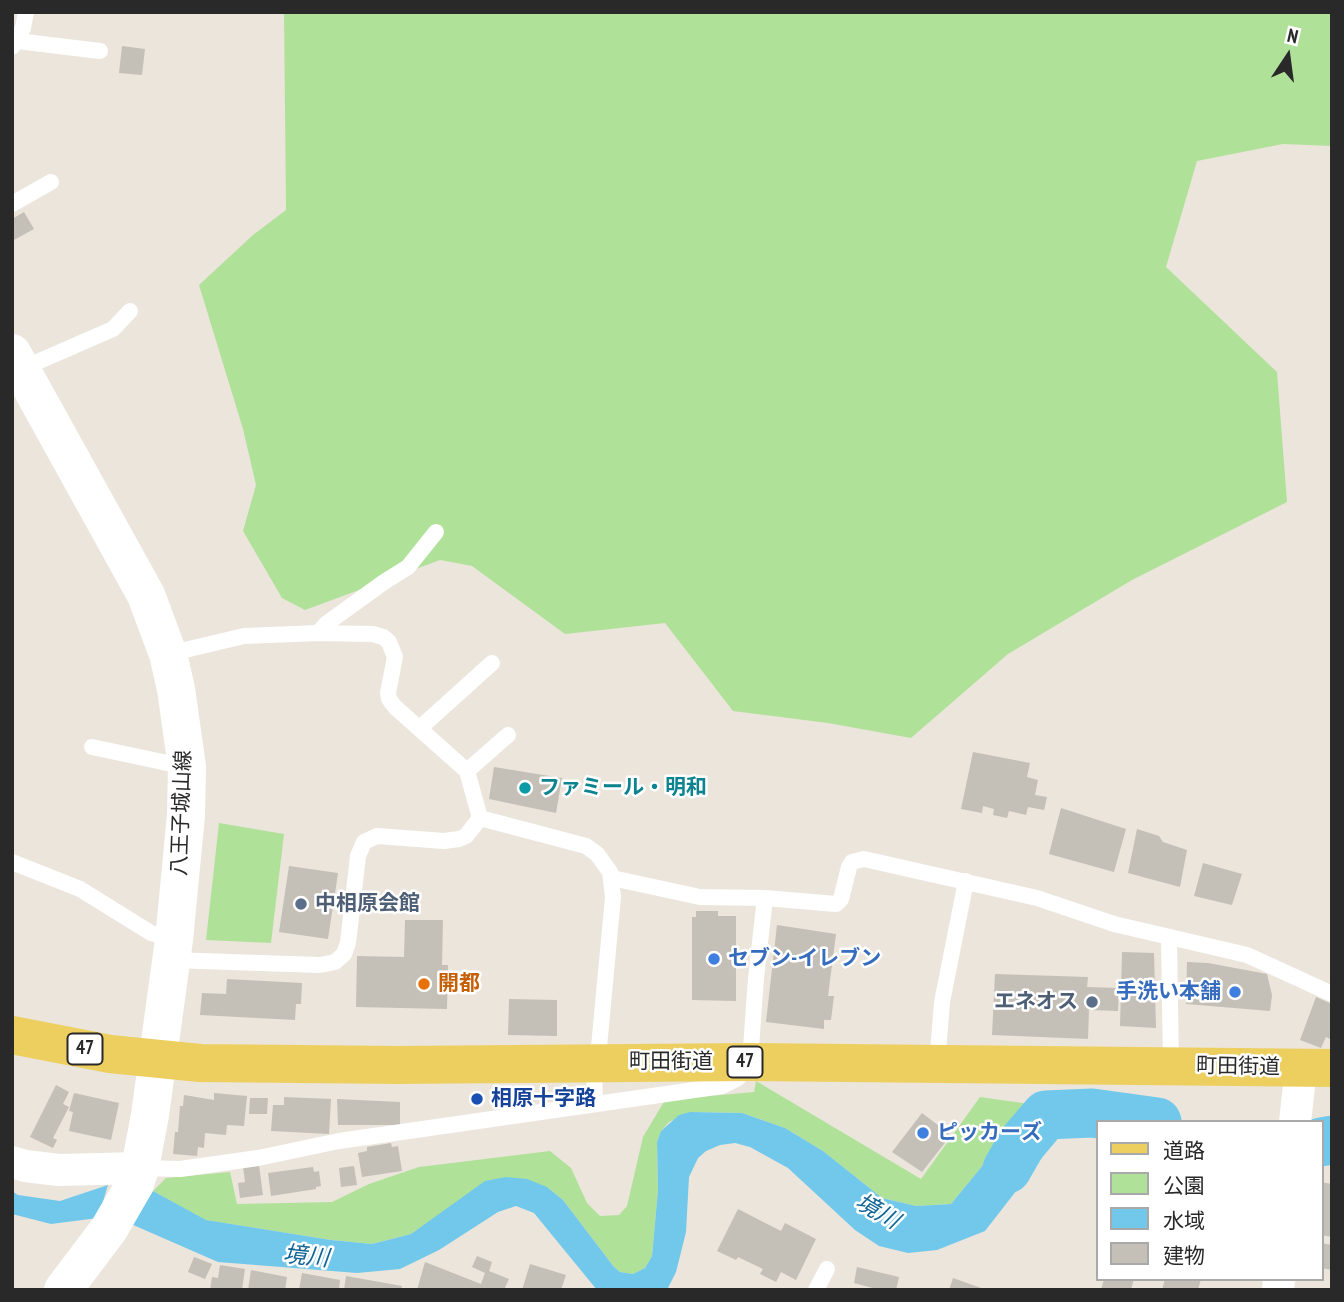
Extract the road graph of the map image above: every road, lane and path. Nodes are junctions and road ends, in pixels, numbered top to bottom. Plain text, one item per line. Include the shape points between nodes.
1 (26, 12) edge
2 (15, 44) edge
3 (100, 51) dead end
4 (51, 182) dead end
5 (12, 204) edge
6 (130, 311) dead end
7 (16, 364) edge
8 (436, 532) dead end
9 (318, 633) junction
10 (168, 654) junction
11 (492, 663) dead end
12 (419, 728) junction
13 (508, 735) dead end
14 (92, 747) dead end
15 (187, 767) junction
16 (467, 771) junction
17 (481, 818) junction
18 (12, 862) edge
19 (612, 878) junction
20 (966, 881) junction
21 (765, 898) junction
22 (1169, 938) junction
23 (172, 950) junction
24 (1330, 989) edge
25 (12, 1035) edge
26 (158, 1059) junction
27 (750, 1062) junction
28 (594, 1063) junction
29 (937, 1065) junction
30 (1171, 1066) junction
31 (1316, 1068) edge
32 (595, 1104) junction
33 (1295, 1119) edge
34 (12, 1162) edge
35 (137, 1176) junction
36 (827, 1269) dead end
37 (75, 1286) edge
38 (816, 1290) edge

1 - 2 lane
2 - 3 lane
4 - 5 lane
6 - 7 lane via 113,329
7 - 10 main road, 八王子城山線 via 146,595
8 - 9 lane via 408,567
9 - 10 lane via 244,636
9 - 12 lane via 373,634 389,642 395,657 389,699
10 - 15 main road, 八王子城山線
11 - 12 lane
12 - 16 lane
13 - 16 lane
14 - 15 lane
15 - 23 main road, 八王子城山線
16 - 17 lane
17 - 19 lane via 586,846
17 - 23 lane via 459,839 377,836 364,842 348,943 335,962 320,965
18 - 23 lane via 80,889
19 - 21 lane via 700,897
19 - 28 lane via 614,897
20 - 21 lane via 864,859 852,862 836,904
20 - 22 lane
20 - 29 lane via 942,1002
21 - 27 lane
22 - 24 lane via 1258,959
22 - 30 lane
23 - 26 main road, 八王子城山線
25 - 26 main road, 町田街道 / 47
26 - 28 main road, 町田街道 / 47 via 372,1065
26 - 35 main road, 八王子城山線
27 - 28 main road, 町田街道 / 47
27 - 29 main road, 町田街道 / 47
27 - 32 lane via 738,1078 722,1086
28 - 32 lane
29 - 30 main road, 町田街道 / 47
30 - 31 main road, 町田街道 / 47
31 - 33 street
32 - 35 lane
34 - 35 street
35 - 37 main road
36 - 38 lane

